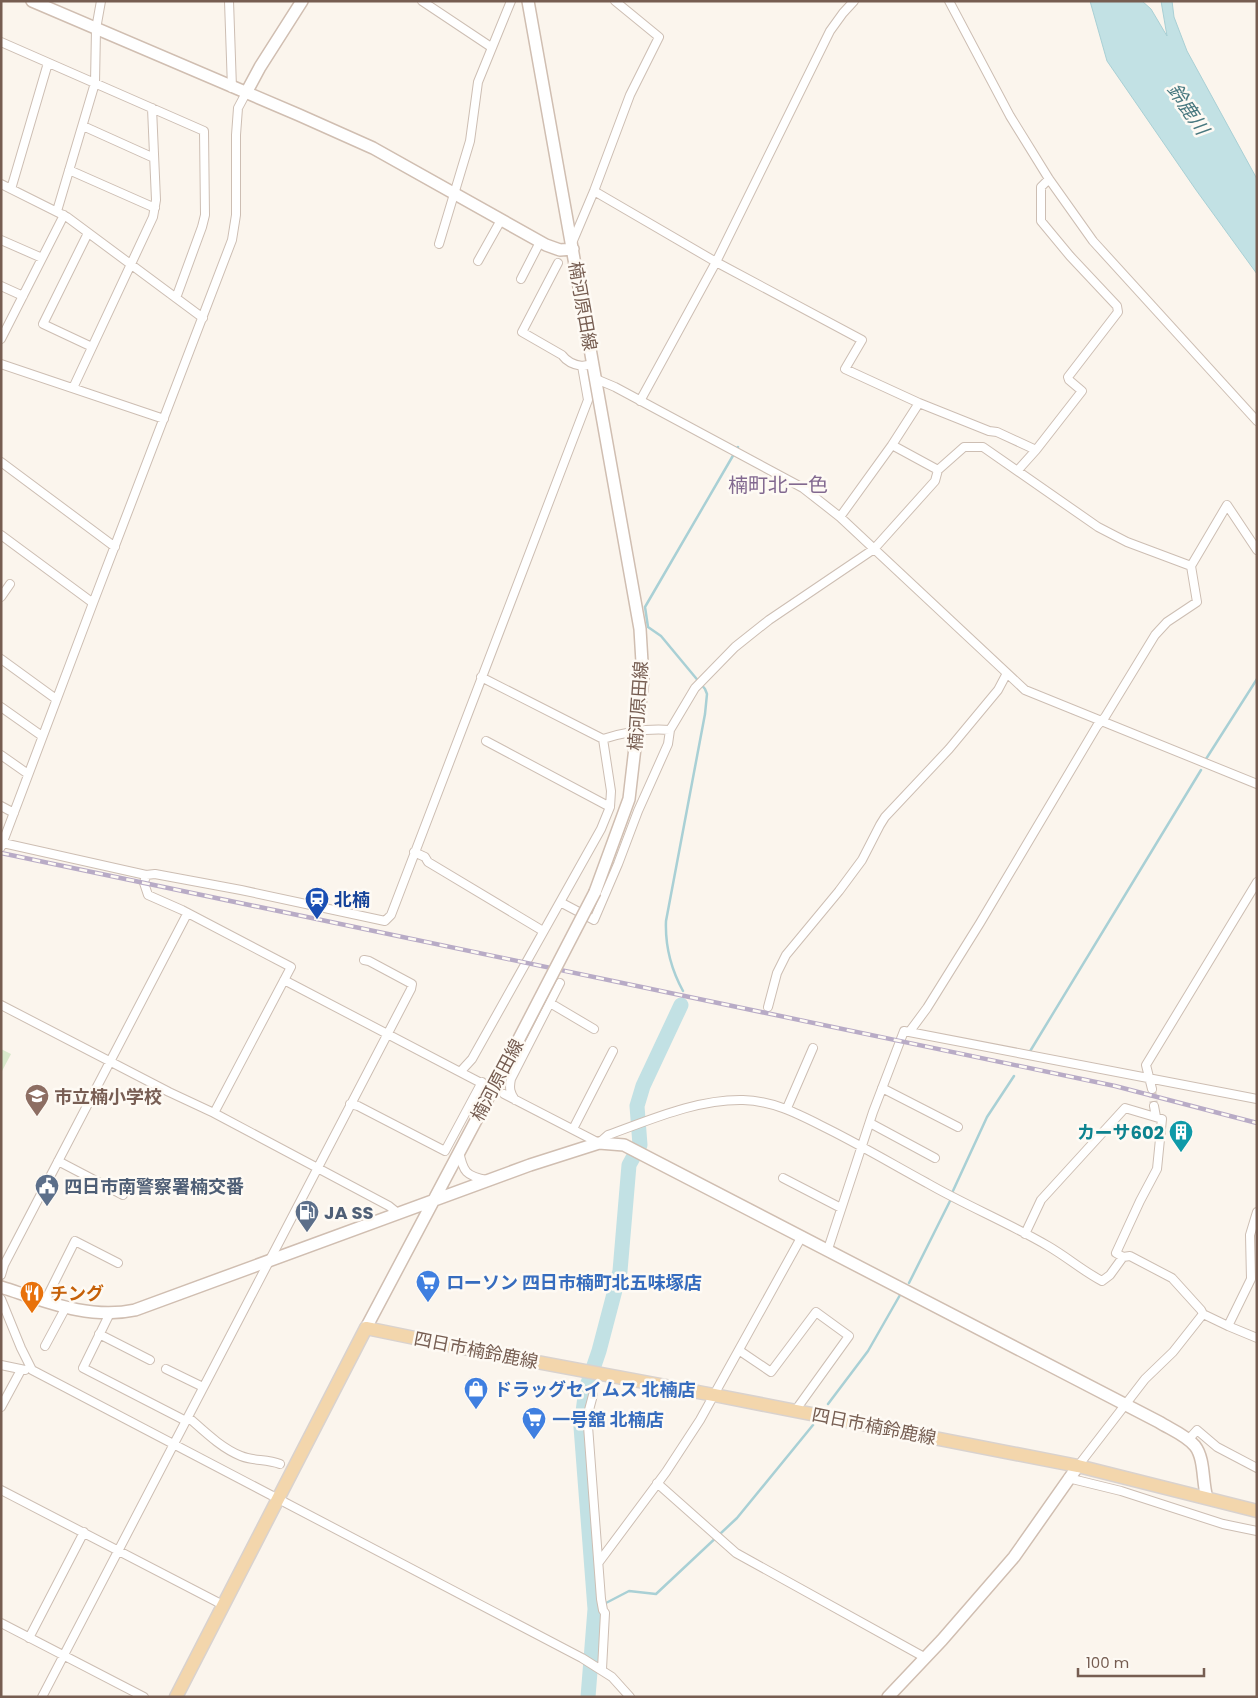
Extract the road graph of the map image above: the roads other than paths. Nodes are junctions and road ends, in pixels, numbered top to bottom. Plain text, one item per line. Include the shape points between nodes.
1 (32, 1) edge
2 (101, 1) edge
3 (229, 1) edge
4 (302, 1) edge
5 (422, 1) edge
6 (511, 1) edge
7 (528, 1) edge
8 (615, 1) edge
9 (854, 1) edge
10 (949, 1) edge
11 (96, 29) junction
12 (1, 43) edge
13 (491, 47) junction
14 (48, 63) junction
15 (95, 83) junction
16 (232, 88) junction
17 (246, 93) junction
18 (152, 108) junction
19 (83, 126) junction
20 (154, 158) junction
21 (69, 170) junction
22 (1049, 180) junction
23 (1, 184) edge
24 (11, 189) junction
25 (594, 190) junction
26 (454, 193) junction
27 (155, 208) junction
28 (60, 213) junction
29 (501, 220) junction
30 (88, 233) junction
31 (1, 240) edge
32 (540, 242) junction
33 (439, 244) dead end
34 (572, 246) junction
35 (42, 258) junction
36 (478, 261) dead end
37 (716, 262) junction
38 (558, 263) dead end
39 (131, 264) junction
40 (521, 279) dead end
41 (1, 286) edge
42 (23, 296) junction
43 (176, 298) junction
44 (203, 318) junction
45 (1, 339) edge
46 (92, 347) junction
47 (1, 364) edge
48 (588, 365) junction
49 (596, 379) junction
50 (73, 388) junction
51 (640, 400) junction
52 (919, 403) junction
53 (164, 419) junction
54 (1257, 421) edge
55 (989, 431) junction
56 (892, 445) junction
57 (982, 447) junction
58 (1036, 450) junction
59 (1, 462) edge
60 (938, 470) junction
61 (1018, 470) junction
62 (840, 517) junction
63 (1, 535) edge
64 (115, 547) junction
65 (874, 549) junction
66 (1257, 550) edge
67 (1191, 566) junction
68 (10, 584) dead end
69 (1, 597) edge
70 (92, 603) junction
71 (1, 659) edge
72 (1007, 673) junction
73 (481, 677) junction
74 (56, 698) junction
75 (1, 707) edge
76 (1101, 722) junction
77 (670, 730) junction
78 (638, 731) junction
79 (42, 736) junction
80 (603, 739) junction
81 (486, 741) dead end
82 (1, 756) edge
83 (28, 774) junction
84 (1257, 784) edge
85 (1, 806) edge
86 (610, 807) junction
87 (14, 813) junction
88 (2, 845) edge
89 (414, 852) junction
90 (146, 875) junction
91 (1257, 882) edge
92 (560, 902) junction
93 (187, 914) junction
94 (543, 931) junction
95 (364, 960) dead end
96 (284, 980) junction
97 (560, 983) dead end
98 (550, 1003) junction
99 (1, 1005) edge
100 (768, 1007) dead end
101 (594, 1030) dead end
102 (910, 1032) junction
103 (387, 1034) junction
104 (813, 1048) dead end
105 (613, 1051) dead end
106 (110, 1062) junction
107 (461, 1072) junction
108 (1150, 1080) junction
109 (882, 1088) junction
110 (1152, 1089) tunnel mouth
111 (504, 1094) dead end
112 (1257, 1099) edge
113 (515, 1100) junction
114 (350, 1104) junction
115 (1154, 1106) tunnel mouth
116 (787, 1108) junction
117 (214, 1113) junction
118 (1156, 1117) junction
119 (870, 1123) junction
120 (958, 1127) dead end
121 (573, 1129) junction
122 (599, 1143) junction
123 (861, 1145) junction
124 (459, 1151) junction
125 (935, 1158) dead end
126 (58, 1161) junction
127 (317, 1168) junction
128 (783, 1178) dead end
129 (487, 1180) junction
130 (123, 1196) dead end
131 (435, 1200) junction
132 (841, 1208) junction
133 (1257, 1212) edge
134 (398, 1214) junction
135 (1025, 1234) junction
136 (802, 1236) junction
137 (828, 1249) junction
138 (1123, 1256) junction
139 (269, 1261) junction
140 (118, 1264) dead end
141 (1, 1275) edge
142 (2, 1292) edge
143 (45, 1300) junction
144 (66, 1307) junction
145 (110, 1313) junction
146 (1203, 1314) junction
147 (1228, 1326) junction
148 (366, 1328) junction
149 (100, 1334) junction
150 (1257, 1338) edge
151 (45, 1346) dead end
152 (740, 1351) junction
153 (150, 1360) dead end
154 (1, 1366) edge
155 (166, 1368) dead end
156 (20, 1370) junction
157 (32, 1370) junction
158 (203, 1387) junction
159 (593, 1395) dead end
160 (714, 1395) junction
161 (1126, 1403) junction
162 (1, 1406) edge
163 (795, 1411) junction
164 (187, 1419) junction
165 (1188, 1440) junction
166 (174, 1444) junction
167 (280, 1464) dead end
168 (1078, 1466) junction
169 (1257, 1468) edge
170 (1068, 1478) junction
171 (657, 1484) junction
172 (1, 1490) edge
173 (1207, 1498) junction
174 (278, 1499) junction
175 (1257, 1511) edge
176 (84, 1532) junction
177 (1257, 1532) edge
178 (118, 1550) junction
179 (599, 1562) junction
180 (223, 1605) junction
181 (1, 1623) edge
182 (29, 1638) junction
183 (64, 1656) junction
184 (924, 1658) junction
185 (599, 1668) junction
186 (42, 1697) edge
187 (144, 1697) edge
188 (176, 1697) edge
189 (630, 1697) edge
190 (888, 1697) edge

1 - 11 street
2 - 11 street
3 - 16 street
4 - 17 street
5 - 13 street
6 - 13 street
7 - 34 street, 楠河原田線
8 - 25 street via 659,37 630,95
9 - 37 street via 830,31
10 - 22 street via 1010,116
11 - 15 street
11 - 16 street
12 - 14 street
13 - 26 street via 478,82 470,141
14 - 15 street
14 - 24 street
15 - 18 street
15 - 19 street
16 - 17 street
17 - 26 street via 373,148
17 - 44 street via 238,108 234,231
18 - 20 street
18 - 43 street via 204,131 205,216
19 - 20 street
19 - 21 street
20 - 27 street
21 - 27 street
21 - 28 street
22 - 54 street via 1093,241
22 - 58 street via 1041,187 1041,221 1118,306 1118,312 1068,377 1082,391
23 - 24 street
24 - 28 street
25 - 34 street
25 - 37 street
26 - 29 street
26 - 33 street
27 - 39 street
28 - 30 street
28 - 35 street
29 - 32 street
29 - 36 street
30 - 39 street
30 - 46 street via 43,324
31 - 35 street
32 - 34 street via 560,250
32 - 40 street
34 - 48 street, 楠河原田線
35 - 42 street
37 - 51 street
37 - 52 street via 862,340 845,369
38 - 48 street via 522,332 576,365
39 - 43 street
39 - 46 street
41 - 42 street
42 - 45 street
43 - 44 street
44 - 53 street
46 - 50 street
47 - 50 street
48 - 49 street, 楠河原田線
48 - 73 street via 588,400
49 - 51 street
49 - 78 street, 楠河原田線 via 640,629 643,679
50 - 53 street
51 - 62 street via 803,488
52 - 55 street
52 - 56 street
53 - 64 street
55 - 57 street
55 - 58 street
56 - 60 street
56 - 62 street
57 - 60 street via 964,448
57 - 61 street
58 - 61 street
59 - 64 street
60 - 65 street via 935,481
61 - 67 street via 1098,527 1126,542
62 - 65 street
63 - 70 street
64 - 70 street
65 - 72 street
65 - 77 street via 735,647 701,682 678,713
66 - 67 street via 1227,505
67 - 76 street via 1197,602 1167,622 1156,635
68 - 69 street
70 - 74 street
71 - 74 street
72 - 76 street via 1030,693
72 - 100 street via 998,690 949,749 885,817 862,860 786,955 777,973
73 - 80 street
73 - 89 street
74 - 79 street
75 - 79 street
76 - 84 street
76 - 102 street via 980,924
77 - 78 street
77 - 92 street via 668,744 594,920
78 - 80 street
78 - 124 street, 楠河原田線, bridge via 628,799 594,892
79 - 83 street
80 - 86 street via 610,775
81 - 86 street
82 - 83 street
83 - 87 street
85 - 87 street
86 - 92 street
87 - 88 street
88 - 90 street
89 - 90 street via 391,916 385,921 242,890
89 - 94 street
90 - 93 street via 144,883 148,895
91 - 108 street via 1146,1065
92 - 94 street
93 - 96 street via 291,967
93 - 106 street
94 - 107 street via 472,1059
95 - 103 street via 412,984
96 - 103 street
96 - 117 street
97 - 98 street
98 - 101 street
98 - 113 street via 511,1079 511,1094
99 - 106 street
102 - 108 street
102 - 109 street via 904,1031
103 - 107 street
103 - 114 street
104 - 116 street
105 - 121 street
106 - 117 street
106 - 126 street
107 - 114 street via 482,1083 445,1151
108 - 110 street
108 - 112 street
109 - 119 street
109 - 120 street
111 - 113 street
113 - 121 street
114 - 127 street
115 - 118 street
116 - 122 street via 729,1100 681,1110 608,1135
116 - 123 street
117 - 127 street
118 - 135 street via 1125,1108 1042,1200
118 - 138 street via 1162,1120 1157,1169 1116,1253
119 - 123 street
119 - 125 street
121 - 122 street
122 - 129 street
122 - 136 street via 624,1145
123 - 132 street
123 - 135 street
124 - 129 street via 468,1174
124 - 131 street, 楠河原田線
126 - 130 street
126 - 141 street
127 - 134 street via 389,1206
127 - 139 street
128 - 132 street
129 - 131 street
131 - 134 street
131 - 148 street, 楠河原田線
132 - 137 street
133 - 147 street via 1250,1235 1251,1280
134 - 139 street
135 - 138 street via 1102,1281
136 - 137 street
136 - 152 street
137 - 161 street
138 - 146 street via 1130,1256 1172,1278
139 - 145 street via 135,1310
139 - 158 street
140 - 143 street via 75,1241
142 - 143 street
142 - 157 street
143 - 144 street
144 - 145 street
144 - 151 street
145 - 149 street
146 - 147 street
146 - 161 street
147 - 150 street
148 - 160 main road, 四日市楠鈴鹿線
148 - 174 main road
149 - 153 street
149 - 164 street via 83,1368
152 - 160 street
152 - 163 street via 771,1372 816,1312 849,1336
154 - 156 street
155 - 158 street
156 - 157 street
156 - 162 street
157 - 166 street
158 - 164 street
159 - 179 street via 588,1426
160 - 163 main road, 四日市楠鈴鹿線
160 - 171 street
161 - 165 street
161 - 168 street
163 - 168 main road, 四日市楠鈴鹿線
164 - 166 street
164 - 167 street via 243,1457
165 - 169 street via 1197,1430 1217,1447
165 - 173 street via 1198,1452
166 - 174 street
166 - 178 street
168 - 170 street
168 - 173 main road, 四日市楠鈴鹿線
170 - 177 street
170 - 184 street via 1014,1557
171 - 179 street
171 - 184 street via 736,1553
172 - 176 street
173 - 175 main road, 四日市楠鈴鹿線
174 - 180 main road
174 - 185 street
176 - 178 street
176 - 182 street
178 - 180 street
178 - 183 street
179 - 185 street via 605,1613
180 - 188 main road
181 - 182 street
182 - 183 street
183 - 186 street
183 - 187 street
184 - 190 street
185 - 189 street via 620,1684

